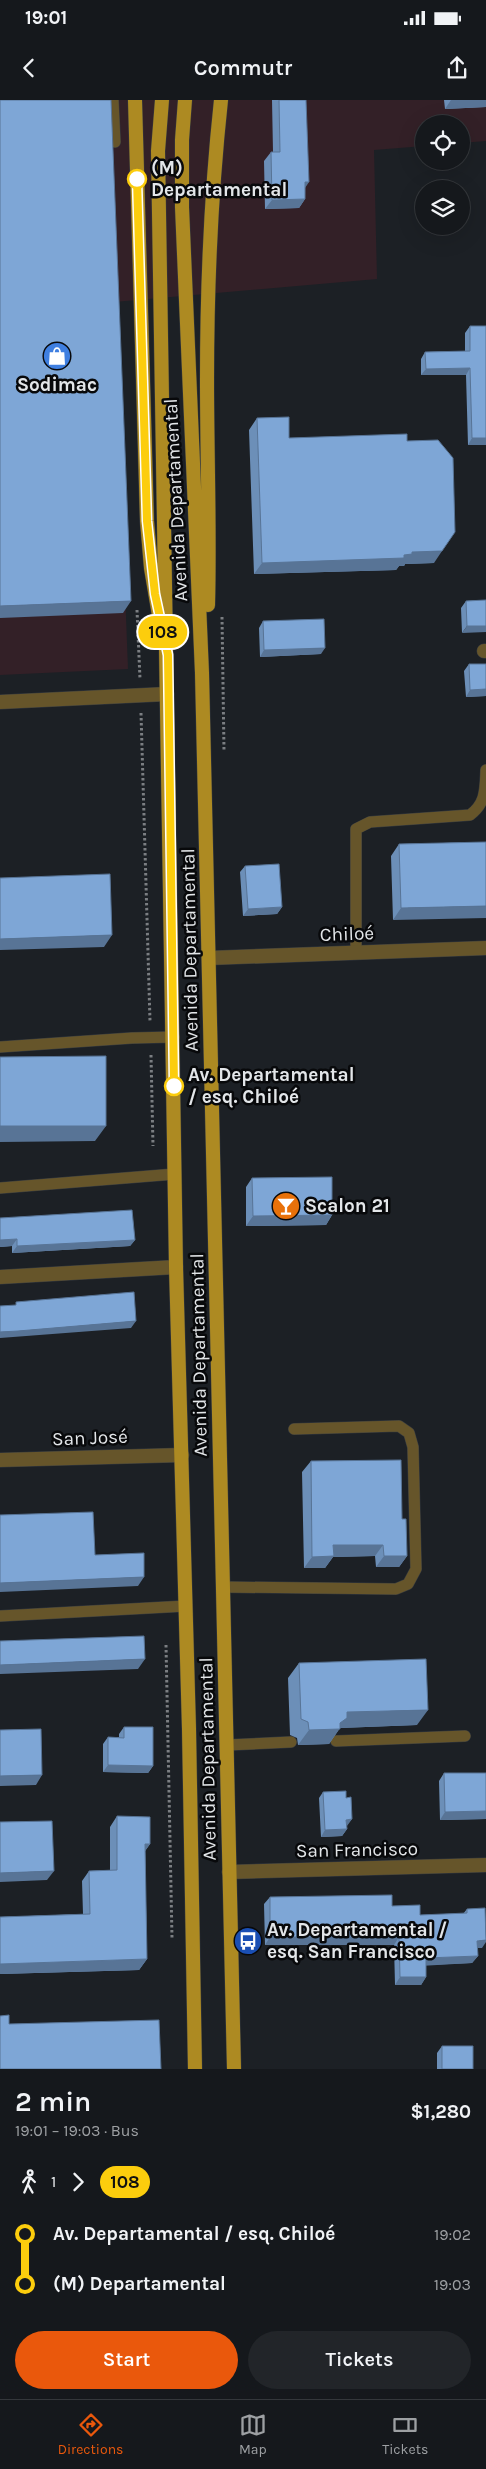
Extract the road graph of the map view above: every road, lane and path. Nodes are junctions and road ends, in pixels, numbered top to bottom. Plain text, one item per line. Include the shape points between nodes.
1 (114, 100) edge
2 (135, 100) edge
3 (162, 100) edge
4 (185, 100) edge
5 (221, 100) edge
6 (115, 142) edge
7 (137, 602) dead end
8 (168, 655) junction
9 (202, 672) junction
10 (167, 694) junction
11 (141, 695) junction
12 (0, 702) edge
13 (486, 770) edge
14 (486, 948) edge
15 (356, 953) junction
16 (209, 958) junction
17 (174, 1037) junction
18 (150, 1038) junction
19 (0, 1047) edge
20 (176, 1174) junction
21 (154, 1176) junction
22 (0, 1188) edge
23 (176, 1268) junction
24 (0, 1277) edge
25 (294, 1429) dead end
26 (182, 1455) junction
27 (0, 1460) edge
28 (223, 1587) junction
29 (186, 1606) junction
30 (165, 1607) junction
31 (0, 1616) edge
32 (464, 1736) dead end
33 (336, 1741) edge
34 (291, 1742) dead end
35 (227, 1745) junction
36 (486, 1865) edge
37 (229, 1872) junction
38 (172, 1941) dead end
39 (195, 2069) edge
40 (234, 2069) edge

1 - 6 lane
2 - 8 main road via 147,521 155,594
3 - 8 main road, Avenida Departamental via 158,151
4 - 9 main road, Avenida Departamental via 182,207
5 - 9 main road via 212,196 207,380 210,546
7 - 11 path
8 - 10 main road, Avenida Departamental
9 - 16 main road, Avenida Departamental
10 - 11 street
10 - 17 main road, Avenida Departamental
11 - 12 street
11 - 18 path
13 - 15 lane via 485,794 480,808 470,815 370,822 356,829
14 - 15 street, Chiloé
15 - 16 street, Chiloé
16 - 28 main road, Avenida Departamental
17 - 18 lane
17 - 20 main road, Avenida Departamental
18 - 19 lane
18 - 21 path
20 - 21 lane
20 - 23 main road, Avenida Departamental
21 - 22 lane
23 - 24 street
23 - 26 main road, Avenida Departamental
25 - 28 lane via 399,1426 409,1433 413,1447 416,1569 408,1584 396,1589
26 - 27 street, San José
26 - 29 main road, Avenida Departamental
28 - 35 main road, Avenida Departamental
29 - 30 lane
29 - 39 main road, Avenida Departamental
30 - 31 lane
30 - 38 path
32 - 33 lane
34 - 35 lane
35 - 37 main road, Avenida Departamental
36 - 37 street, San Francisco
37 - 40 main road, Avenida Departamental

